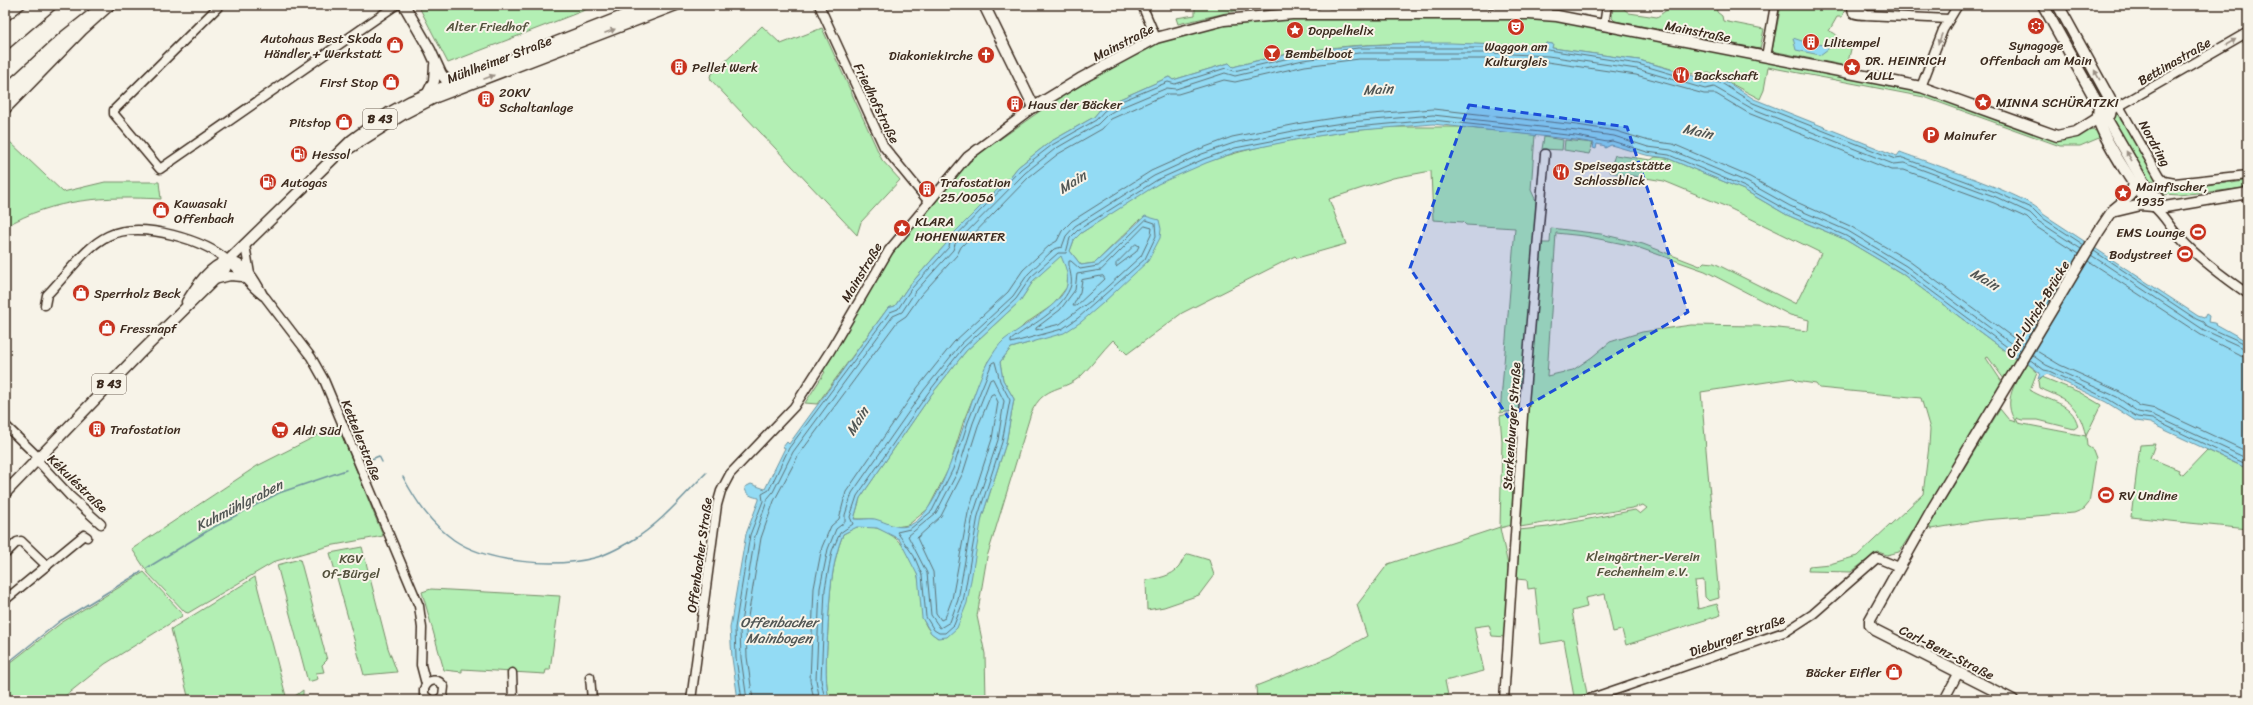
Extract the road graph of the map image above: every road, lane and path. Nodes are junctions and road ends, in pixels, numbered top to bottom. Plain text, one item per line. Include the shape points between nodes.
1 (220, 5) edge
2 (396, 5) edge
3 (404, 5) edge
4 (651, 5) edge
5 (676, 5) edge
6 (819, 5) edge
7 (984, 5) edge
8 (1142, 5) edge
9 (1607, 5) edge
10 (1775, 5) edge
11 (1856, 5) edge
12 (1958, 5) edge
13 (2043, 5) edge
14 (2058, 5) edge
15 (1324, 9) edge
16 (1547, 10) edge
17 (1949, 19) junction
18 (1604, 26) junction
19 (2248, 32) edge
20 (1156, 38) junction
21 (430, 50) junction
22 (1766, 57) junction
23 (434, 62) junction
24 (1921, 87) junction
25 (451, 88) junction
26 (428, 93) junction
27 (1034, 108) junction
28 (2106, 113) junction
29 (2083, 128) junction
30 (2104, 132) junction
31 (2048, 133) junction
32 (339, 153) junction
33 (1544, 154) dead end
34 (2248, 175) edge
35 (2134, 182) junction
36 (2248, 193) edge
37 (2149, 200) junction
38 (2196, 200) junction
39 (929, 202) junction
40 (2123, 203) junction
41 (2172, 206) junction
42 (2111, 213) junction
43 (2166, 218) junction
44 (248, 241) junction
45 (228, 261) junction
46 (246, 276) junction
47 (213, 281) junction
48 (2248, 294) edge
49 (45, 305) dead end
50 (181, 312) junction
51 (787, 414) joint
52 (5, 425) edge
53 (38, 459) junction
54 (5, 493) edge
55 (102, 524) dead end
56 (87, 537) dead end
57 (5, 554) edge
58 (46, 566) junction
59 (1899, 568) junction
60 (5, 600) edge
61 (1870, 625) joint
62 (1959, 672) junction
63 (512, 673) dead end
64 (590, 678) dead end
65 (430, 682) junction
66 (441, 698) edge
67 (427, 699) edge
68 (451, 700) edge
69 (513, 700) edge
70 (592, 700) edge
71 (691, 700) edge
72 (1504, 700) edge
73 (1586, 700) edge
74 (1944, 700) edge
75 (2013, 700) edge

1 - 2 street via 114,110 114,114 160,169
3 - 21 main road
4 - 25 main road, Mühlheimer Straße
25 -> 5 main road, Mühlheimer Straße
6 - 39 street, Friedhofstraße via 884,147
7 - 27 main road
8 - 20 street
9 - 18 street
10 - 22 street
11 - 17 street via 1852,8 1853,13
12 - 17 street
13 - 28 main road
28 -> 14 main road via 2110,100
15 - 16 main road, Mainstraße
15 - 20 main road, Mainstraße via 1224,20
16 - 18 main road, Mainstraße
17 -> 24 street
18 - 22 main road, Mainstraße
28 -> 19 street, Bettinastraße
20 - 27 main road, Mainstraße via 1080,79
21 - 23 main road
21 - 25 main road via 448,75
22 - 24 main road, Mainstraße
23 - 25 main road
23 - 26 main road via 434,81
24 - 31 main road, Mainstraße
25 - 26 main road, Mühlheimer Straße
25 - 32 main road, Mühlheimer Straße / B 43
26 - 32 main road, Mühlheimer Straße / B 43 via 381,118
27 - 39 street, Mainstraße via 972,153
28 - 29 main road, Mainstraße
28 - 30 main road
28 - 31 main road, Mainstraße via 2065,131
28 - 34 street, Nordring via 2125,116 2164,181 2175,183
37 -> 28 main road
29 - 30 main road via 2096,128
29 - 31 main road, Mainstraße via 2066,136
30 - 35 main road
32 - 44 main road, Mühlheimer Straße / B 43
33 - 72 street, Starkenburger Straße
35 - 37 main road
35 - 40 main road via 2132,193
36 - 38 main road
37 - 38 main road
37 - 40 main road
37 - 41 main road
37 - 42 main road
37 - 43 street
38 - 41 main road
39 - 51 street, Mainstraße via 882,259 830,351
40 - 42 main road, Carl-Ulrich-Brücke
41 - 43 street
42 - 59 main road, Carl-Ulrich-Brücke
43 - 48 street via 2188,246
44 - 45 main road, Mühlheimer Straße / B 43
44 - 46 street
45 - 46 street, Kettelerstraße
45 - 47 main road, Mühlheimer Straße / B 43 via 225,269
45 - 49 street, Kettelerstraße via 211,249 178,236 140,229 120,230 105,237 93,247 47,295
45 - 50 main road, Mühlheimer Straße / B 43 via 218,264 194,290
46 - 47 street via 230,276
46 - 65 street, Kettelerstraße via 311,357 324,380 419,606 422,628 420,655
47 - 50 main road, Mühlheimer Straße / B 43
50 - 53 main road, Mühlheimer Straße / B 43
51 - 71 street, Offenbacher Straße via 730,474 721,491
52 - 53 street, Kékuléstraße
53 - 54 main road, Mühlheimer Straße / B 43
53 - 55 street, Kékuléstraße via 70,496
56 - 58 street via 84,535
57 - 58 street via 21,541
58 - 60 street
59 - 61 main road, Carl-Ulrich-Brücke via 1871,618
59 - 73 street, Dieburger Straße via 1877,558 1808,619 1787,631
61 - 62 main road, Carl-Benz-Straße via 1876,631
62 - 74 street
62 - 75 main road, Carl-Benz-Straße
63 - 69 street
64 - 70 street
65 - 66 street, Kettelerstraße via 442,684
65 - 67 street, Kettelerstraße via 424,692
66 - 68 street, Kettelerstraße

